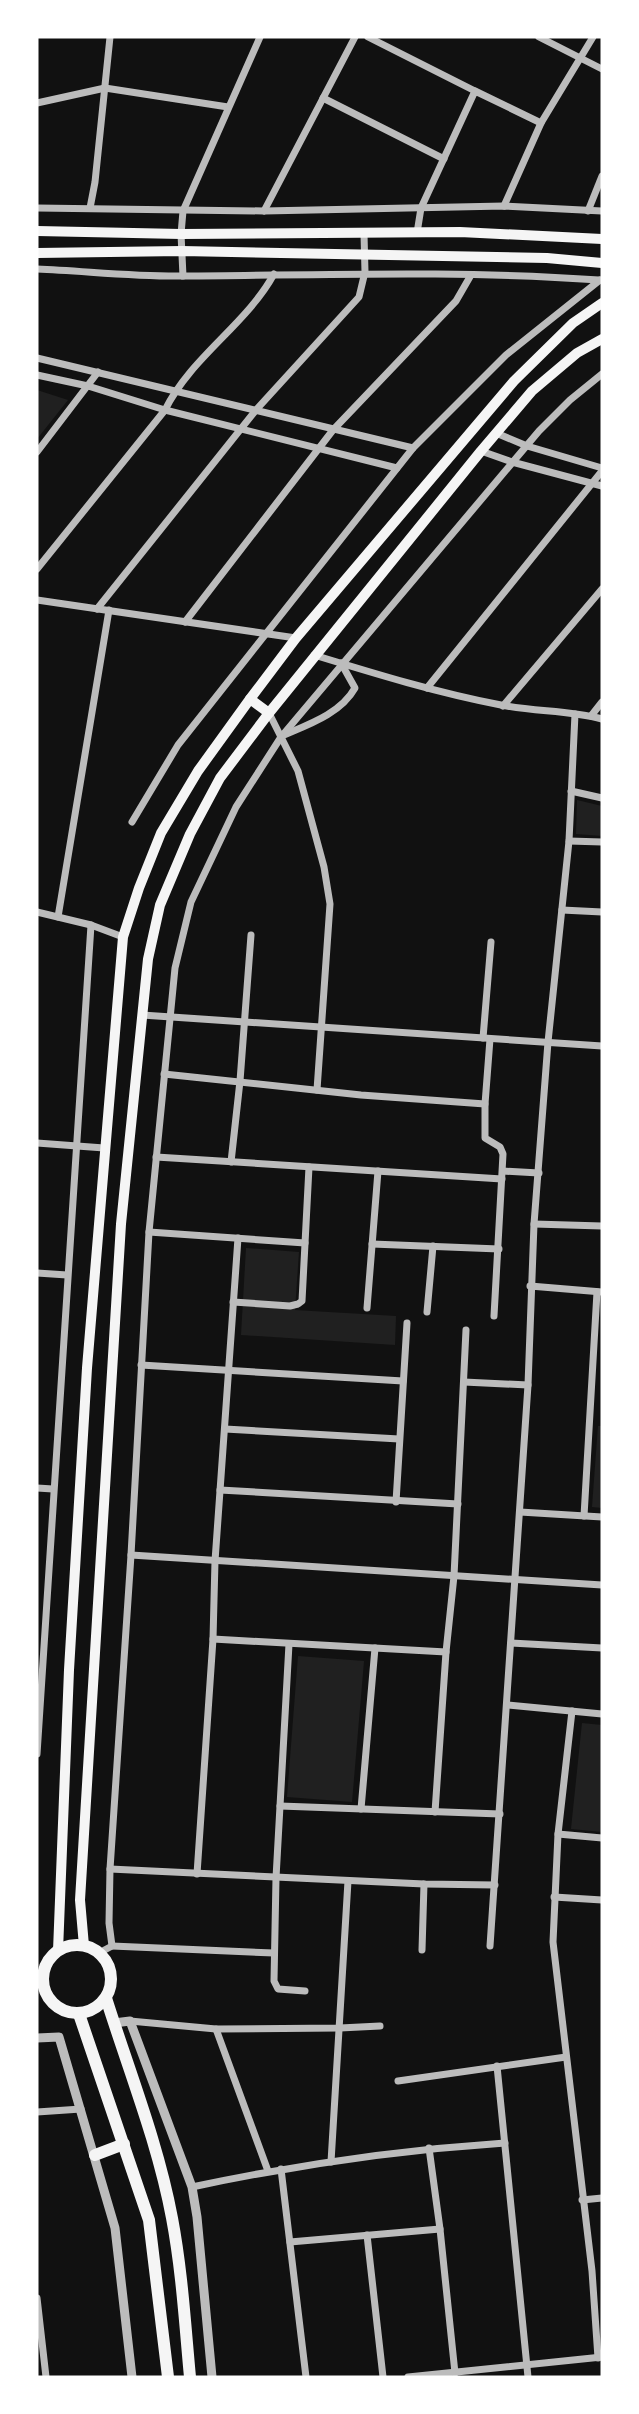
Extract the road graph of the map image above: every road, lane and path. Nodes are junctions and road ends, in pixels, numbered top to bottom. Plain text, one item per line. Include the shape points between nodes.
1 (110, 37) edge
2 (260, 37) edge
3 (355, 37) edge
4 (368, 37) edge
5 (540, 37) edge
6 (593, 37) edge
7 (581, 59) junction
8 (602, 69) edge
9 (105, 88) junction
10 (475, 91) junction
11 (323, 98) junction
12 (37, 103) edge
13 (228, 107) junction
14 (541, 123) junction
15 (444, 159) junction
16 (602, 176) edge
17 (504, 206) junction
18 (37, 208) edge
19 (90, 208) junction
20 (421, 208) junction
21 (183, 211) junction
22 (264, 211) junction
23 (588, 211) junction
24 (602, 211) edge
25 (37, 231) edge
26 (181, 233) junction
27 (417, 233) junction
28 (364, 234) junction
29 (602, 239) edge
30 (182, 251) junction
31 (37, 253) edge
32 (365, 255) junction
33 (602, 263) edge
34 (37, 269) edge
35 (365, 272) junction
36 (274, 274) junction
37 (471, 275) junction
38 (183, 276) junction
39 (601, 279) edge
40 (602, 303) edge
41 (602, 339) edge
42 (37, 358) edge
43 (98, 372) junction
44 (602, 374) edge
45 (37, 375) edge
46 (88, 386) junction
47 (175, 390) junction
48 (166, 410) junction
49 (256, 410) junction
50 (243, 428) junction
51 (333, 430) junction
52 (496, 433) junction
53 (527, 446) junction
54 (319, 448) junction
55 (413, 448) junction
56 (481, 451) junction
57 (37, 452) edge
58 (512, 462) junction
59 (397, 468) junction
60 (602, 469) edge
61 (591, 484) junction
62 (602, 486) edge
63 (37, 569) edge
64 (602, 589) edge
65 (37, 600) edge
66 (97, 610) junction
67 (110, 610) junction
68 (184, 622) junction
69 (265, 633) junction
70 (296, 638) junction
71 (314, 655) junction
72 (341, 663) junction
73 (427, 688) junction
74 (250, 699) junction
75 (602, 702) edge
76 (503, 706) junction
77 (269, 713) junction
78 (576, 714) junction
79 (591, 716) junction
80 (602, 719) edge
81 (281, 737) junction
82 (571, 791) junction
83 (602, 798) edge
84 (132, 822) dead end
85 (569, 841) junction
86 (602, 842) edge
87 (562, 910) junction
88 (37, 912) edge
89 (602, 912) edge
90 (58, 917) junction
91 (91, 925) junction
92 (251, 935) dead end
93 (123, 937) junction
94 (491, 942) dead end
95 (142, 1016) junction
96 (170, 1017) junction
97 (243, 1022) junction
98 (321, 1027) junction
99 (487, 1038) junction
100 (548, 1042) junction
101 (602, 1046) edge
102 (164, 1074) junction
103 (240, 1081) junction
104 (317, 1090) junction
105 (485, 1104) junction
106 (37, 1143) edge
107 (78, 1145) junction
108 (104, 1148) junction
109 (156, 1157) junction
110 (231, 1161) junction
111 (309, 1167) junction
112 (378, 1171) junction
113 (539, 1173) junction
114 (503, 1175) junction
115 (534, 1224) junction
116 (602, 1226) edge
117 (149, 1232) junction
118 (238, 1238) junction
119 (305, 1243) junction
120 (372, 1244) junction
121 (433, 1246) junction
122 (499, 1249) junction
123 (37, 1273) edge
124 (67, 1275) junction
125 (530, 1286) junction
126 (600, 1292) edge
127 (233, 1302) junction
128 (367, 1308) dead end
129 (427, 1312) dead end
130 (494, 1316) dead end
131 (408, 1323) dead end
132 (466, 1330) dead end
133 (141, 1365) junction
134 (229, 1372) junction
135 (403, 1381) junction
136 (464, 1382) junction
137 (528, 1385) junction
138 (225, 1429) junction
139 (399, 1439) junction
140 (37, 1488) edge
141 (53, 1489) junction
142 (220, 1490) junction
143 (396, 1502) junction
144 (458, 1504) junction
145 (520, 1512) junction
146 (584, 1516) junction
147 (602, 1517) edge
148 (131, 1555) junction
149 (215, 1560) junction
150 (454, 1576) junction
151 (515, 1580) junction
152 (602, 1585) edge
153 (213, 1639) junction
154 (511, 1643) junction
155 (289, 1644) junction
156 (375, 1648) junction
157 (602, 1648) edge
158 (40, 1649) edge
159 (446, 1653) junction
160 (507, 1705) junction
161 (572, 1711) junction
162 (602, 1714) edge
163 (37, 1754) edge
164 (280, 1806) junction
165 (361, 1809) junction
166 (435, 1812) junction
167 (500, 1814) junction
168 (558, 1834) junction
169 (602, 1838) edge
170 (110, 1869) junction
171 (197, 1874) junction
172 (276, 1878) junction
173 (348, 1881) junction
174 (424, 1884) junction
175 (495, 1885) junction
176 (554, 1897) junction
177 (602, 1900) edge
178 (84, 1946) junction
179 (490, 1946) dead end
180 (112, 1947) junction
181 (422, 1950) dead end
182 (58, 1951) junction
183 (99, 1953) junction
184 (274, 1953) junction
185 (40, 1970) edge
186 (40, 1990) edge
187 (305, 1990) dead end
188 (106, 1998) junction
189 (79, 2014) junction
190 (130, 2021) junction
191 (114, 2023) junction
192 (380, 2026) dead end
193 (340, 2028) junction
194 (216, 2029) junction
195 (37, 2038) edge
196 (566, 2057) junction
197 (497, 2066) junction
198 (398, 2081) dead end
199 (81, 2109) junction
200 (37, 2112) edge
201 (505, 2143) junction
202 (124, 2144) junction
203 (429, 2148) junction
204 (95, 2155) junction
205 (331, 2162) junction
206 (281, 2169) junction
207 (268, 2171) junction
208 (191, 2187) junction
209 (602, 2198) edge
210 (582, 2200) junction
211 (440, 2229) junction
212 (367, 2235) junction
213 (290, 2242) junction
214 (602, 2270) edge
215 (592, 2271) junction
216 (37, 2298) edge
217 (600, 2358) edge
218 (526, 2365) junction
219 (455, 2373) junction
220 (46, 2377) edge
221 (132, 2377) edge
222 (168, 2377) edge
223 (190, 2377) edge
224 (212, 2377) edge
225 (306, 2377) edge
226 (383, 2377) edge
227 (408, 2377) edge
228 (528, 2377) edge

1 - 9 street
2 - 13 street
3 - 11 street
4 - 10 street
5 - 7 street
6 - 7 street
7 - 8 street
7 - 14 street
9 - 12 street
9 - 13 street
9 - 19 street
10 - 14 street
10 - 15 street
11 - 15 street
11 - 22 street
13 - 21 street
14 - 17 street
15 - 20 street
16 - 23 street
17 - 20 street
17 - 23 street
18 - 19 street
19 - 21 street
20 - 22 street
20 - 27 street
21 - 22 street
21 - 26 street
23 - 24 street
25 - 26 main road
26 - 28 main road
26 - 30 street
27 - 28 main road
27 - 29 main road
28 - 32 street
30 - 31 main road
30 - 32 main road
30 - 38 street
32 - 33 main road
32 - 35 street
34 - 38 street
35 - 36 street
35 - 37 street
35 - 49 street via 352,307
36 - 38 street
36 - 47 street via 262,295
37 - 39 street
37 - 51 street via 456,301
39 - 55 street via 506,355
40 - 70 main road via 573,323 514,381
41 - 52 main road via 577,353 533,391
42 - 43 street
43 - 46 street
43 - 47 street
44 - 53 street
45 - 46 street
46 - 48 street
46 - 57 street
47 - 48 street
47 - 49 street
48 - 50 street
48 - 63 street
49 - 50 street
49 - 51 street
50 - 54 street
50 - 66 street
51 - 54 street
51 - 55 street
52 - 53 street
52 - 56 main road
53 - 58 street
53 - 60 street
54 - 59 street
54 - 68 street
55 - 59 street
56 - 58 street
56 - 71 main road
58 - 61 street
58 - 72 street
59 - 69 street
60 - 61 street
61 - 62 street
61 - 73 street
64 - 76 street
65 - 66 street
66 - 67 street
67 - 68 street
67 - 90 street
68 - 69 street
69 - 70 street
69 - 84 street via 178,745
70 - 74 main road
71 - 72 street
71 - 77 main road
72 - 73 street
72 - 81 street
72 - 81 street via 355,688 350,698 320,720
73 - 76 street
74 - 77 main road
74 - 93 main road via 161,833
75 - 79 street
76 - 78 street
77 - 81 street
77 - 95 main road via 220,778 160,905
78 - 79 street
78 - 82 street
79 - 80 street
81 - 96 street via 236,807 191,902 175,968
81 - 98 street via 298,771 330,904
82 - 83 street
82 - 85 street
85 - 86 street
85 - 87 street
87 - 89 street
87 - 100 street
88 - 90 street
90 - 91 street
91 - 93 street
91 - 107 street
92 - 97 street
93 - 108 main road
94 - 99 street
95 - 96 street
95 - 178 main road via 121,1224 80,1900
96 - 97 street
96 - 102 street
97 - 98 street
97 - 103 street
98 - 99 street
98 - 104 street
99 - 100 street
99 - 105 street
100 - 101 street
100 - 113 street
102 - 103 street
102 - 109 street
103 - 104 street
103 - 110 street
104 - 105 street
105 - 114 street via 485,1138 502,1150
106 - 107 street
107 - 108 street
107 - 124 street
108 - 182 main road via 69,1670
109 - 110 street
109 - 117 street
110 - 111 street
111 - 112 street
111 - 119 street
112 - 114 street
112 - 120 street
113 - 114 street
113 - 115 street
114 - 122 street
115 - 116 street
115 - 125 street
117 - 118 street
117 - 133 street
118 - 119 street
118 - 127 street
119 - 127 street via 302,1301 290,1306
120 - 121 street
120 - 128 street
121 - 122 street
121 - 129 street
122 - 130 street
123 - 124 street
124 - 141 street
125 - 126 street
125 - 137 street
126 - 146 street
127 - 134 street
131 - 135 street
132 - 136 street
133 - 134 street
133 - 148 street
134 - 135 street
134 - 138 street
135 - 139 street
136 - 137 street
136 - 144 street
137 - 145 street
138 - 139 street
138 - 142 street
139 - 143 street
140 - 141 street
141 - 158 street
142 - 143 street
142 - 149 street
143 - 144 street
144 - 150 street
145 - 146 street
145 - 151 street
146 - 147 street
148 - 149 street
148 - 170 street
149 - 150 street
149 - 153 street
150 - 151 street
150 - 159 street
151 - 152 street
151 - 154 street
153 - 155 street
153 - 171 street
154 - 157 street
154 - 160 street
155 - 156 street
155 - 164 street
156 - 159 street
156 - 165 street
158 - 163 street
159 - 166 street
160 - 161 street
160 - 167 street
161 - 162 street
161 - 168 street
164 - 165 street
164 - 172 street
165 - 166 street
166 - 167 street
167 - 175 street
168 - 169 street
168 - 176 street
170 - 171 street
170 - 180 street
171 - 172 street
172 - 173 street
172 - 184 street
173 - 174 street
173 - 193 street
174 - 175 street
174 - 181 street
175 - 179 street
176 - 177 street
176 - 196 street via 553,1942
178 - 182 highway
178 - 183 highway
180 - 183 street
180 - 184 street
182 - 185 highway
183 - 188 highway via 111,1974
184 - 187 street via 278,1989
185 - 186 highway
186 - 189 highway via 60,2010
188 - 189 highway
188 - 191 highway
189 - 202 highway
190 - 191 street
190 - 194 street
190 - 208 street
191 - 223 highway via 172,2217
192 - 193 street
193 - 194 street
193 - 205 street
194 - 207 street
195 - 199 street via 59,2036
196 - 197 street
196 - 210 street
197 - 198 street
197 - 201 street
199 - 200 street
199 - 204 street
201 - 203 street
201 - 218 street
202 - 204 highway
202 - 222 highway via 149,2220
203 - 205 street
203 - 211 street
204 - 221 street via 115,2228
205 - 206 street
206 - 207 street
206 - 213 street
207 - 208 street
208 - 224 street
209 - 210 street
210 - 215 street
211 - 212 street
211 - 219 street
212 - 213 street
212 - 226 street
213 - 225 street
214 - 215 street
215 - 217 street
216 - 220 street
217 - 218 street
218 - 219 street
218 - 228 street
219 - 227 street

